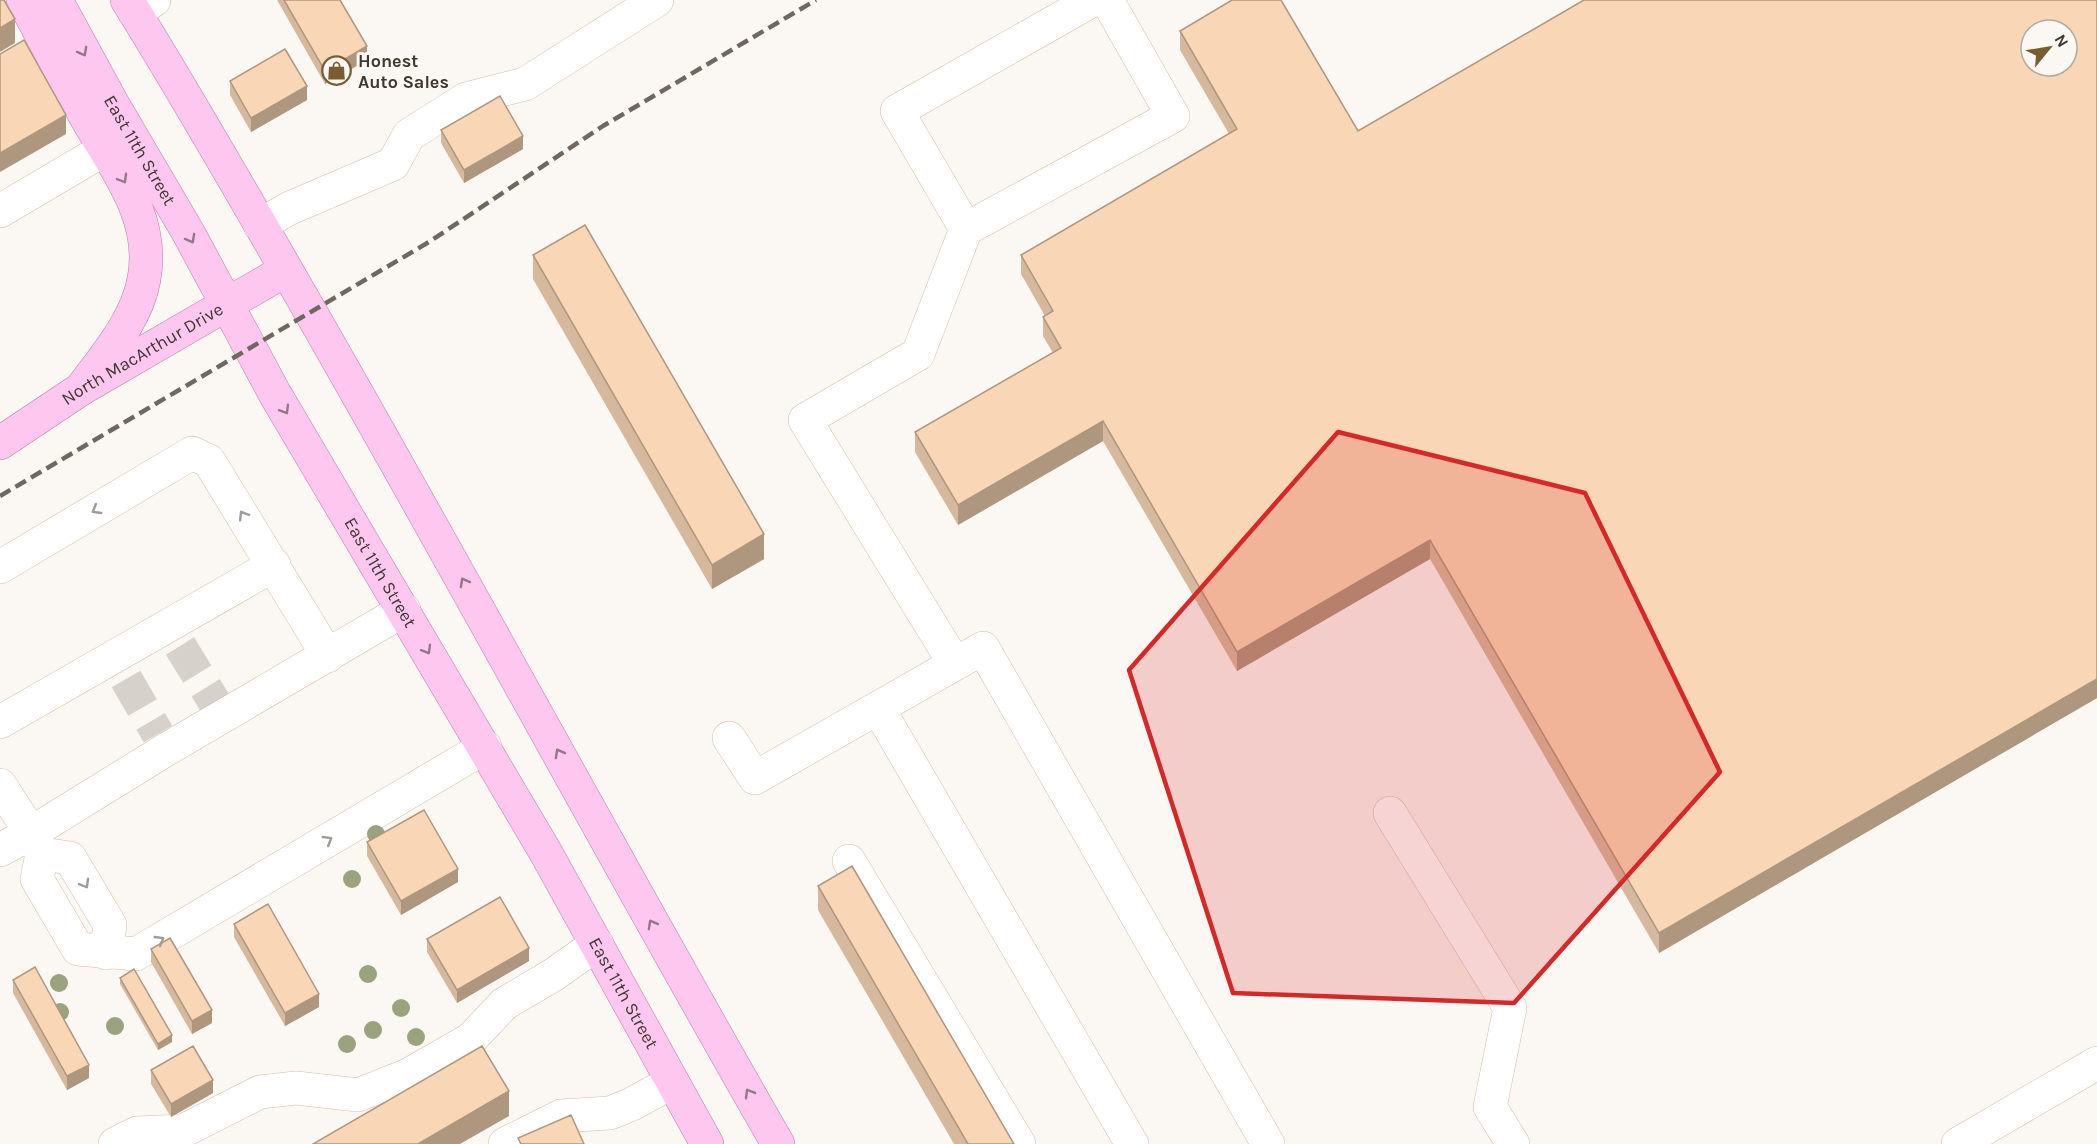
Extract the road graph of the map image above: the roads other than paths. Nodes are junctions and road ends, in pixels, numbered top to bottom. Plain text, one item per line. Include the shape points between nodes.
1 (23, 0) edge
2 (56, 0) edge
3 (657, 0) edge
4 (1093, 0) edge
5 (1107, 0) edge
6 (138, 4) edge
7 (105, 149) junction
8 (0, 211) edge
9 (260, 225) junction
10 (966, 229) junction
11 (286, 270) junction
12 (227, 305) junction
13 (81, 389) junction
14 (0, 443) edge
15 (274, 565) junction
16 (0, 567) edge
17 (404, 610) junction
18 (328, 656) junction
19 (955, 664) junction
20 (879, 708) junction
21 (0, 722) edge
22 (729, 738) dead end
23 (485, 747) junction
24 (0, 785) edge
25 (1390, 813) dead end
26 (36, 843) junction
27 (0, 850) edge
28 (849, 861) dead end
29 (597, 944) junction
30 (2097, 1063) edge
31 (672, 1082) junction
32 (115, 1144) edge
33 (505, 1144) edge
34 (707, 1144) edge
35 (778, 1144) edge
36 (1019, 1144) edge
37 (1132, 1144) edge
38 (1268, 1144) edge
39 (1513, 1144) edge
40 (1958, 1144) edge

1 - 7 main road
2 -> 12 main road, East 11th Street
3 - 9 lane via 525,84 465,99 409,135 393,164
4 - 10 lane via 897,111
5 - 10 lane via 1173,116
6 - 9 main road
7 - 8 lane
7 -> 13 main road via 128,188 143,228 147,254 144,281 126,326
9 - 11 main road
10 - 19 lane via 918,354 805,420
11 - 12 main road, North MacArthur Drive
35 -> 11 main road
12 - 13 main road, North MacArthur Drive
12 -> 17 main road, East 11th Street via 275,394
13 - 14 main road, North MacArthur Drive
15 -> 16 lane via 209,461 192,453
15 - 18 lane
15 - 21 lane via 174,636 120,668
17 - 18 lane
17 -> 23 main road, East 11th Street
18 - 26 lane via 163,741
19 - 20 lane
19 - 38 lane via 983,648
20 - 22 lane via 755,778
20 - 37 lane
26 -> 23 lane via 70,858 110,925 106,953 136,954
23 - 29 main road, East 11th Street
24 - 26 lane
25 - 39 lane via 1510,1008 1490,1107
26 - 27 lane
28 - 36 lane
29 - 31 main road, East 11th Street
29 - 32 lane via 504,1004 471,1039 408,1075 358,1095 296,1088 260,1092 183,1131 138,1132
30 - 40 lane
31 - 33 lane via 610,1113 561,1116
31 - 34 main road, East 11th Street

